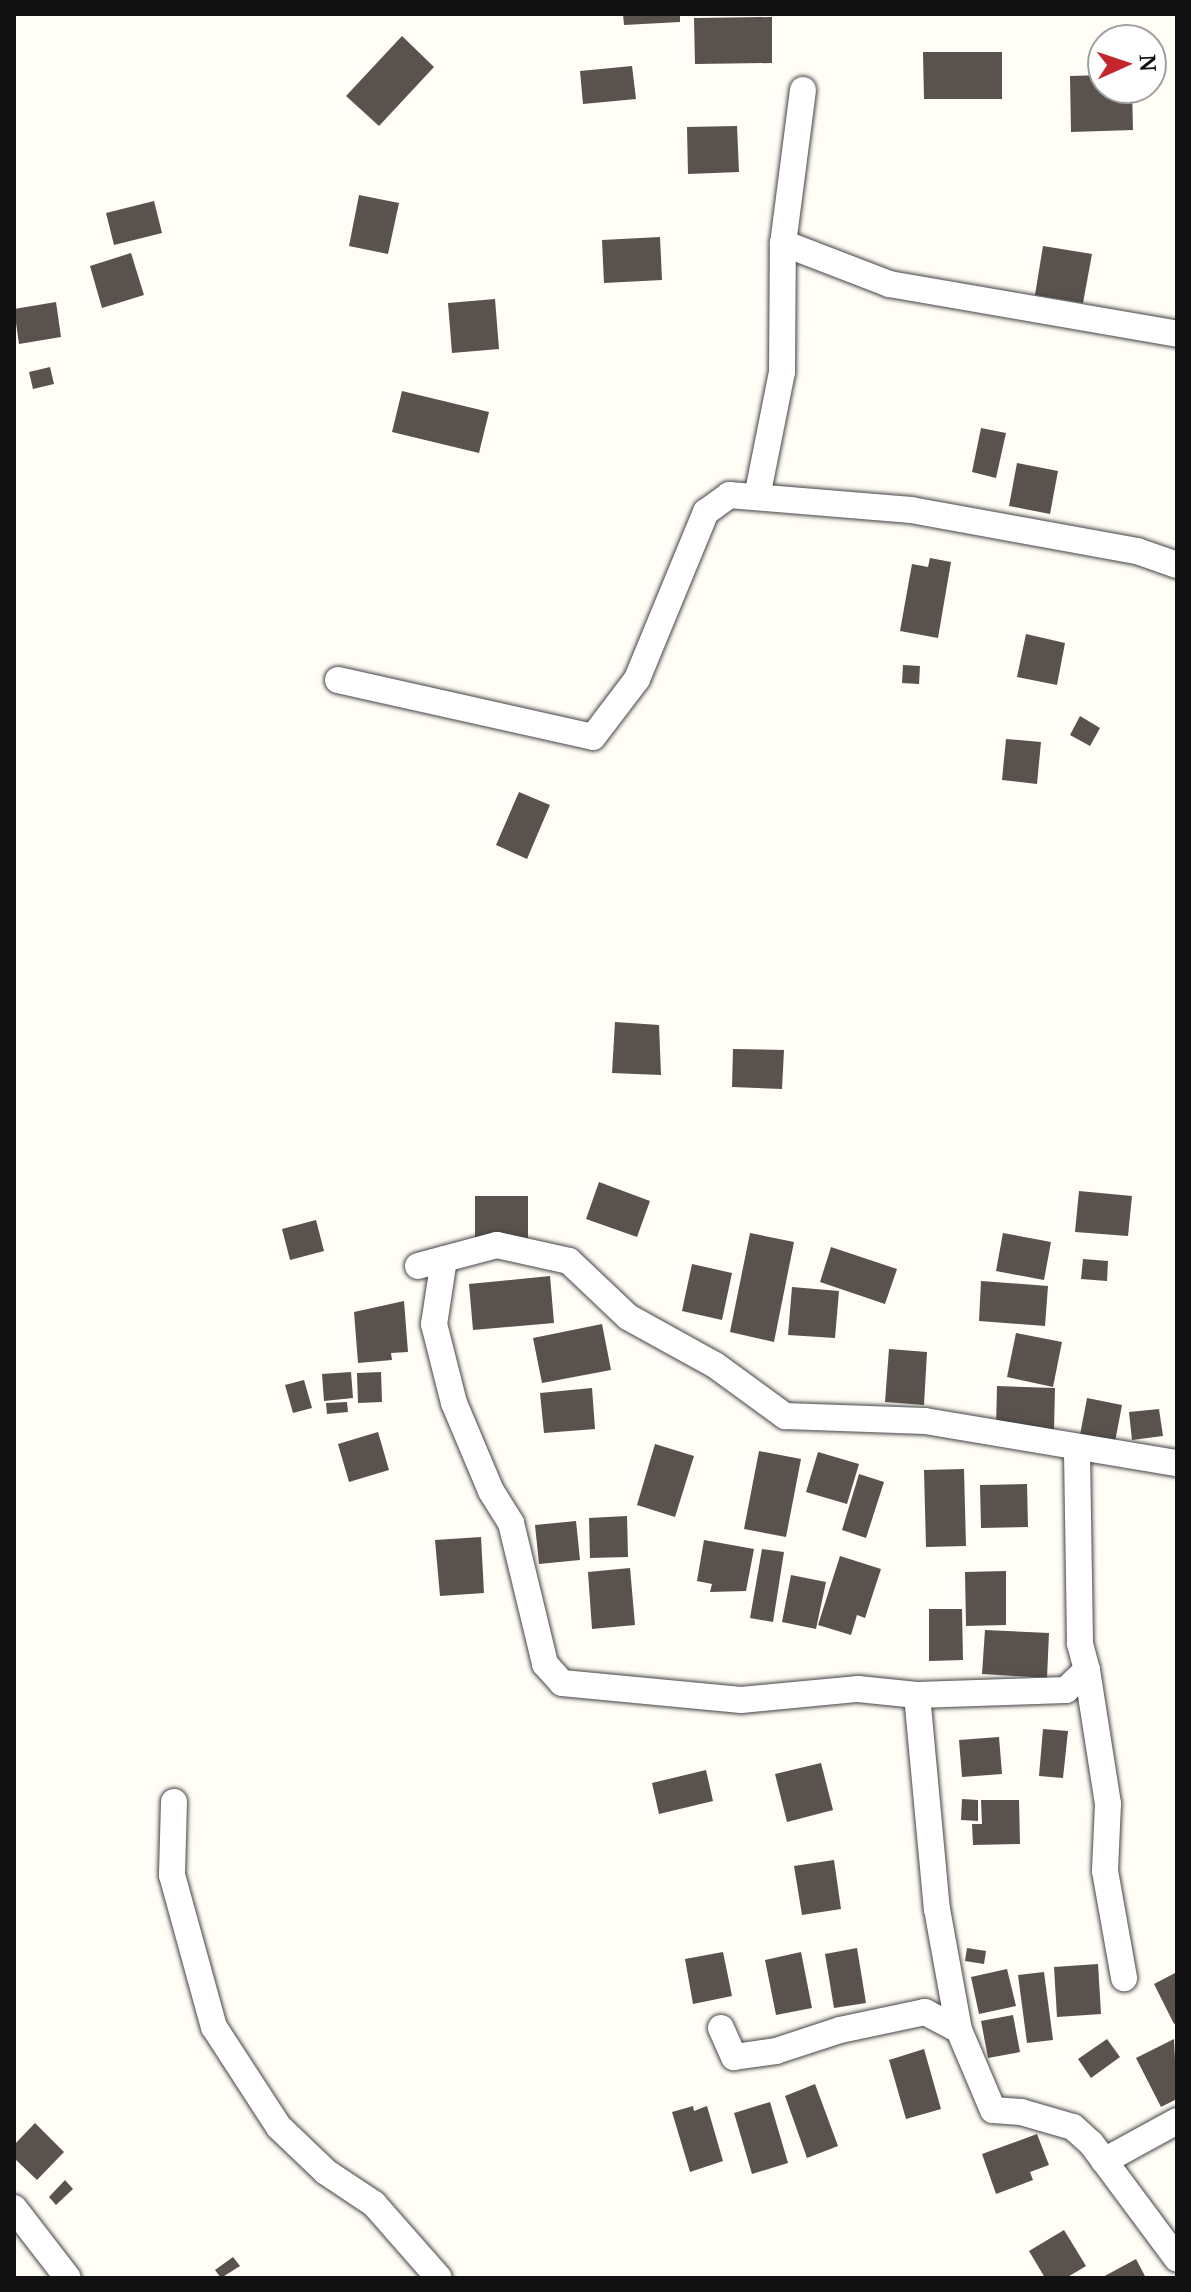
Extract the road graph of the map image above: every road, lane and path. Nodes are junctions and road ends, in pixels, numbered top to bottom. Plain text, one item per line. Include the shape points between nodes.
1 (803, 90) dead end
2 (783, 243) junction
3 (1177, 334) edge
4 (757, 497) junction
5 (1177, 565) edge
6 (338, 680) dead end
7 (444, 1259) junction
8 (418, 1266) dead end
9 (1077, 1448) junction
10 (1177, 1463) edge
11 (1087, 1670) junction
12 (917, 1695) junction
13 (174, 1802) dead end
14 (1124, 1978) dead end
15 (721, 2028) dead end
16 (959, 2030) junction
17 (1177, 2121) edge
18 (1104, 2161) junction
19 (14, 2208) edge
20 (1177, 2259) edge
21 (68, 2278) edge
22 (439, 2278) edge

1 - 2 street
2 - 3 street via 889,284
2 - 4 street via 782,372
4 - 5 street via 911,510 1137,551
4 - 6 street via 729,495 706,512 637,679 593,737
7 - 8 street
7 - 9 street via 497,1245 569,1261 628,1317 715,1365 785,1416 925,1421
7 - 12 street via 434,1324 454,1403 491,1491 511,1523 545,1664 562,1683 741,1700 858,1689
9 - 10 street
9 - 11 street via 1080,1643
11 - 12 street via 1066,1690
11 - 14 street via 1108,1804 1105,1871
12 - 16 street via 937,1909
13 - 22 street via 172,1875 214,2027 279,2127 326,2172 374,2204
15 - 16 street via 734,2057 925,2012
16 - 18 street via 993,2110 1073,2127
17 - 18 street
18 - 20 street
19 - 21 street

